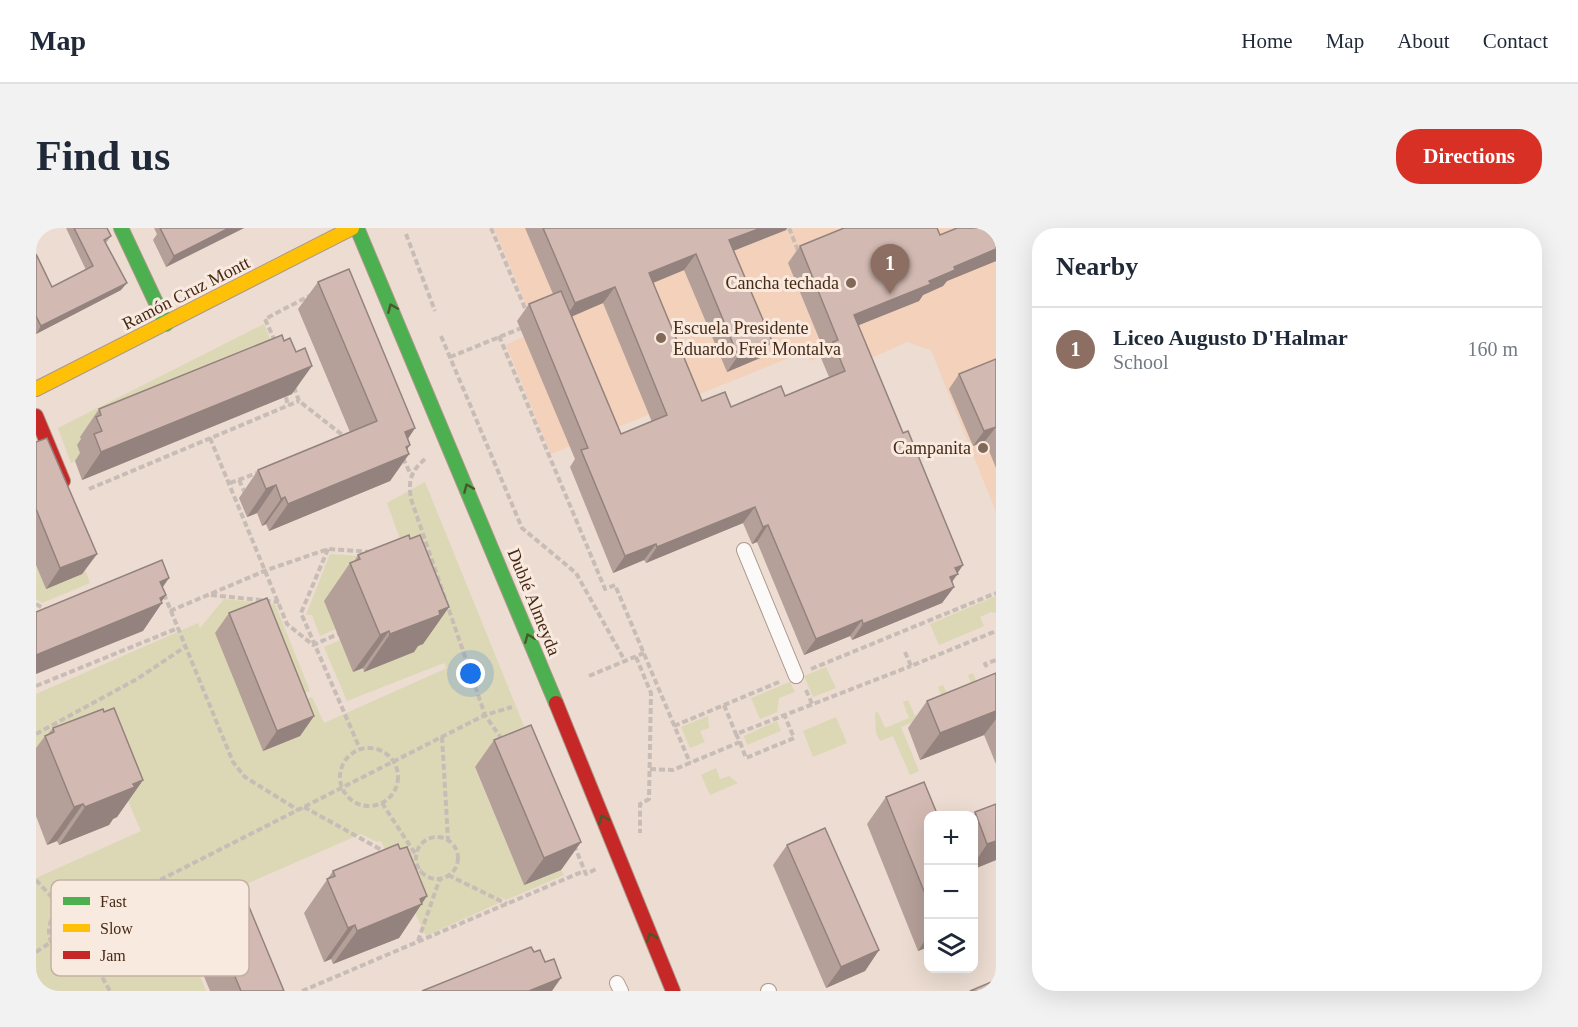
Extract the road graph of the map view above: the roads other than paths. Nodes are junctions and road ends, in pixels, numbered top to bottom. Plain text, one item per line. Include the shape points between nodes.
1 (121, 228) edge
2 (352, 228) edge
3 (357, 228) edge
4 (166, 324) junction
5 (36, 389) edge
6 (36, 416) edge
7 (67, 492) edge
8 (744, 550) dead end
9 (796, 675) road end
10 (673, 991) edge

1 - 4 main road
2 - 4 main road, Ramón Cruz Montt
10 -> 3 main road, Dublé Almeyda
4 - 5 main road, Ramón Cruz Montt
6 - 7 main road
8 - 9 lane

